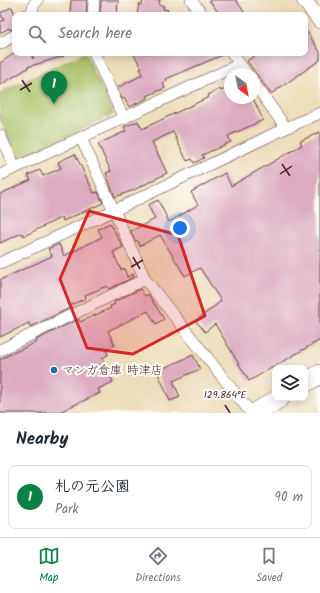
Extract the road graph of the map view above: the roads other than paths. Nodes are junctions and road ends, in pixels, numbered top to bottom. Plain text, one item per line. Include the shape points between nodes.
1 (38, 0) edge
2 (94, 0) edge
3 (191, 0) edge
4 (304, 0) edge
5 (32, 12) edge
6 (94, 12) edge
7 (201, 12) edge
8 (320, 21) edge
9 (12, 37) edge
10 (0, 44) edge
11 (95, 56) edge
12 (234, 56) edge
13 (240, 64) junction
14 (243, 68) edge
15 (260, 91) edge
16 (320, 113) edge
17 (124, 119) junction
18 (286, 128) junction
19 (0, 135) edge
20 (81, 138) junction
21 (15, 168) junction
22 (0, 175) edge
23 (115, 210) junction
24 (0, 263) edge
25 (145, 279) junction
26 (0, 350) edge
27 (320, 374) edge
28 (308, 381) edge
29 (275, 401) edge
30 (251, 413) edge
31 (255, 413) edge

1 - 5 street
2 - 6 street
3 - 7 street
4 - 8 street
9 - 10 street
11 - 17 street
12 - 13 street
13 - 14 street
13 - 17 street
15 - 18 street
16 - 18 street
17 - 20 street
18 - 23 street
19 - 21 street
20 - 21 street
20 - 23 street
21 - 22 street
23 - 24 street
23 - 25 street
25 - 26 street
25 - 30 street
27 - 28 highway
29 - 31 highway

